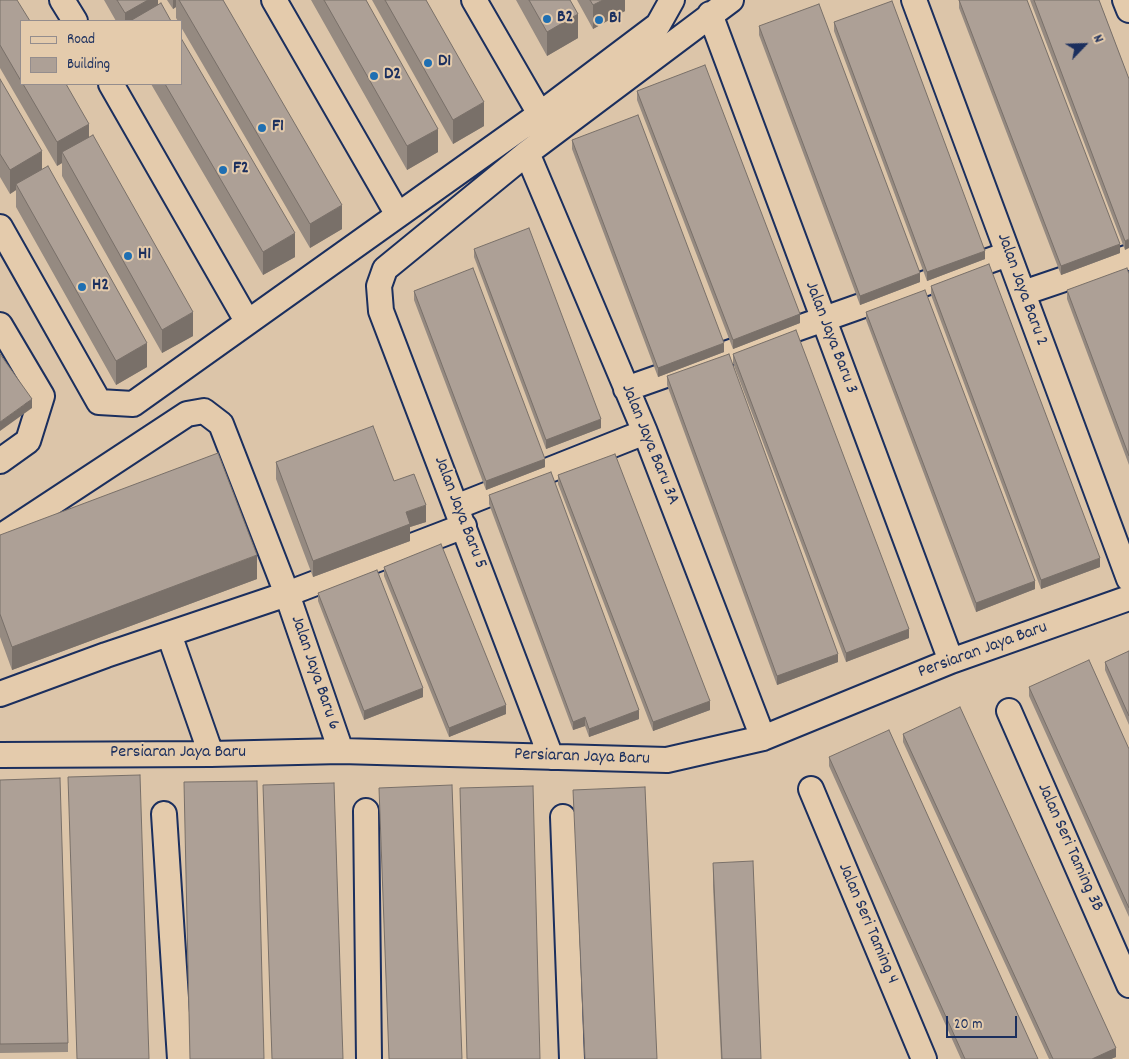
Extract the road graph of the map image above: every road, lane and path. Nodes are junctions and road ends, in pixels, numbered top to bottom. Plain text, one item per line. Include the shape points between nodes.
1 (62, 0) edge
2 (274, 0) edge
3 (474, 0) edge
4 (672, 0) edge
5 (914, 0) edge
6 (1125, 0) edge
7 (724, 4) edge
8 (1129, 10) edge
9 (74, 20) edge
10 (112, 85) edge
11 (540, 114) junction
12 (527, 154) junction
13 (398, 215) junction
14 (0, 227) edge
15 (1008, 254) junction
16 (1129, 257) edge
17 (1023, 293) junction
18 (824, 320) junction
19 (248, 321) junction
20 (0, 325) edge
21 (626, 389) junction
22 (645, 432) junction
23 (0, 461) edge
24 (460, 517) junction
25 (0, 537) edge
26 (1129, 580) edge
27 (287, 594) junction
28 (1129, 598) edge
29 (169, 634) junction
30 (951, 661) junction
31 (0, 694) edge
32 (1009, 711) dead end
33 (763, 738) junction
34 (341, 752) junction
35 (211, 754) junction
36 (4, 755) edge
37 (551, 757) junction
38 (811, 788) dead end
39 (366, 811) dead end
40 (164, 814) dead end
41 (563, 817) dead end
42 (1129, 985) edge
43 (180, 1059) edge
44 (369, 1059) edge
45 (572, 1059) edge
46 (924, 1059) edge

1 - 9 street
2 - 13 street
3 - 11 street
4 - 11 street via 658,25
5 - 15 street, Jalan Jaya Baru 2
6 - 8 street
7 - 12 street
7 - 18 street, Jalan Jaya Baru 3
10 - 19 street
11 - 13 street
12 - 21 street, Jalan Jaya Baru 3A
12 - 24 street, Jalan Jaya Baru 5 via 385,269 379,286 381,311
13 - 19 street
14 - 19 street via 99,402 133,404
15 - 17 street, Jalan Jaya Baru 2
15 - 18 street
16 - 17 street
17 - 26 street, Jalan Jaya Baru 2
18 - 21 street
18 - 30 street, Jalan Jaya Baru 3
20 - 23 street via 42,396 28,442
21 - 22 street, Jalan Jaya Baru 3A
22 - 24 street
22 - 33 street, Jalan Jaya Baru 3A
24 - 27 street
24 - 37 street, Jalan Jaya Baru 5
25 - 27 street, Jalan Jaya Baru 6 via 186,414 204,411 221,424
27 - 29 street
27 - 34 street, Jalan Jaya Baru 6
28 - 30 street, Persiaran Jaya Baru
29 - 31 street
29 - 35 street
30 - 33 street, Persiaran Jaya Baru
32 - 42 street, Jalan Seri Taming 3B
33 - 37 street, Persiaran Jaya Baru via 667,760
34 - 35 street, Persiaran Jaya Baru
34 - 37 street, Persiaran Jaya Baru
35 - 36 street, Persiaran Jaya Baru
38 - 46 street, Jalan Seri Taming 4
39 - 44 street
40 - 43 street
41 - 45 street

